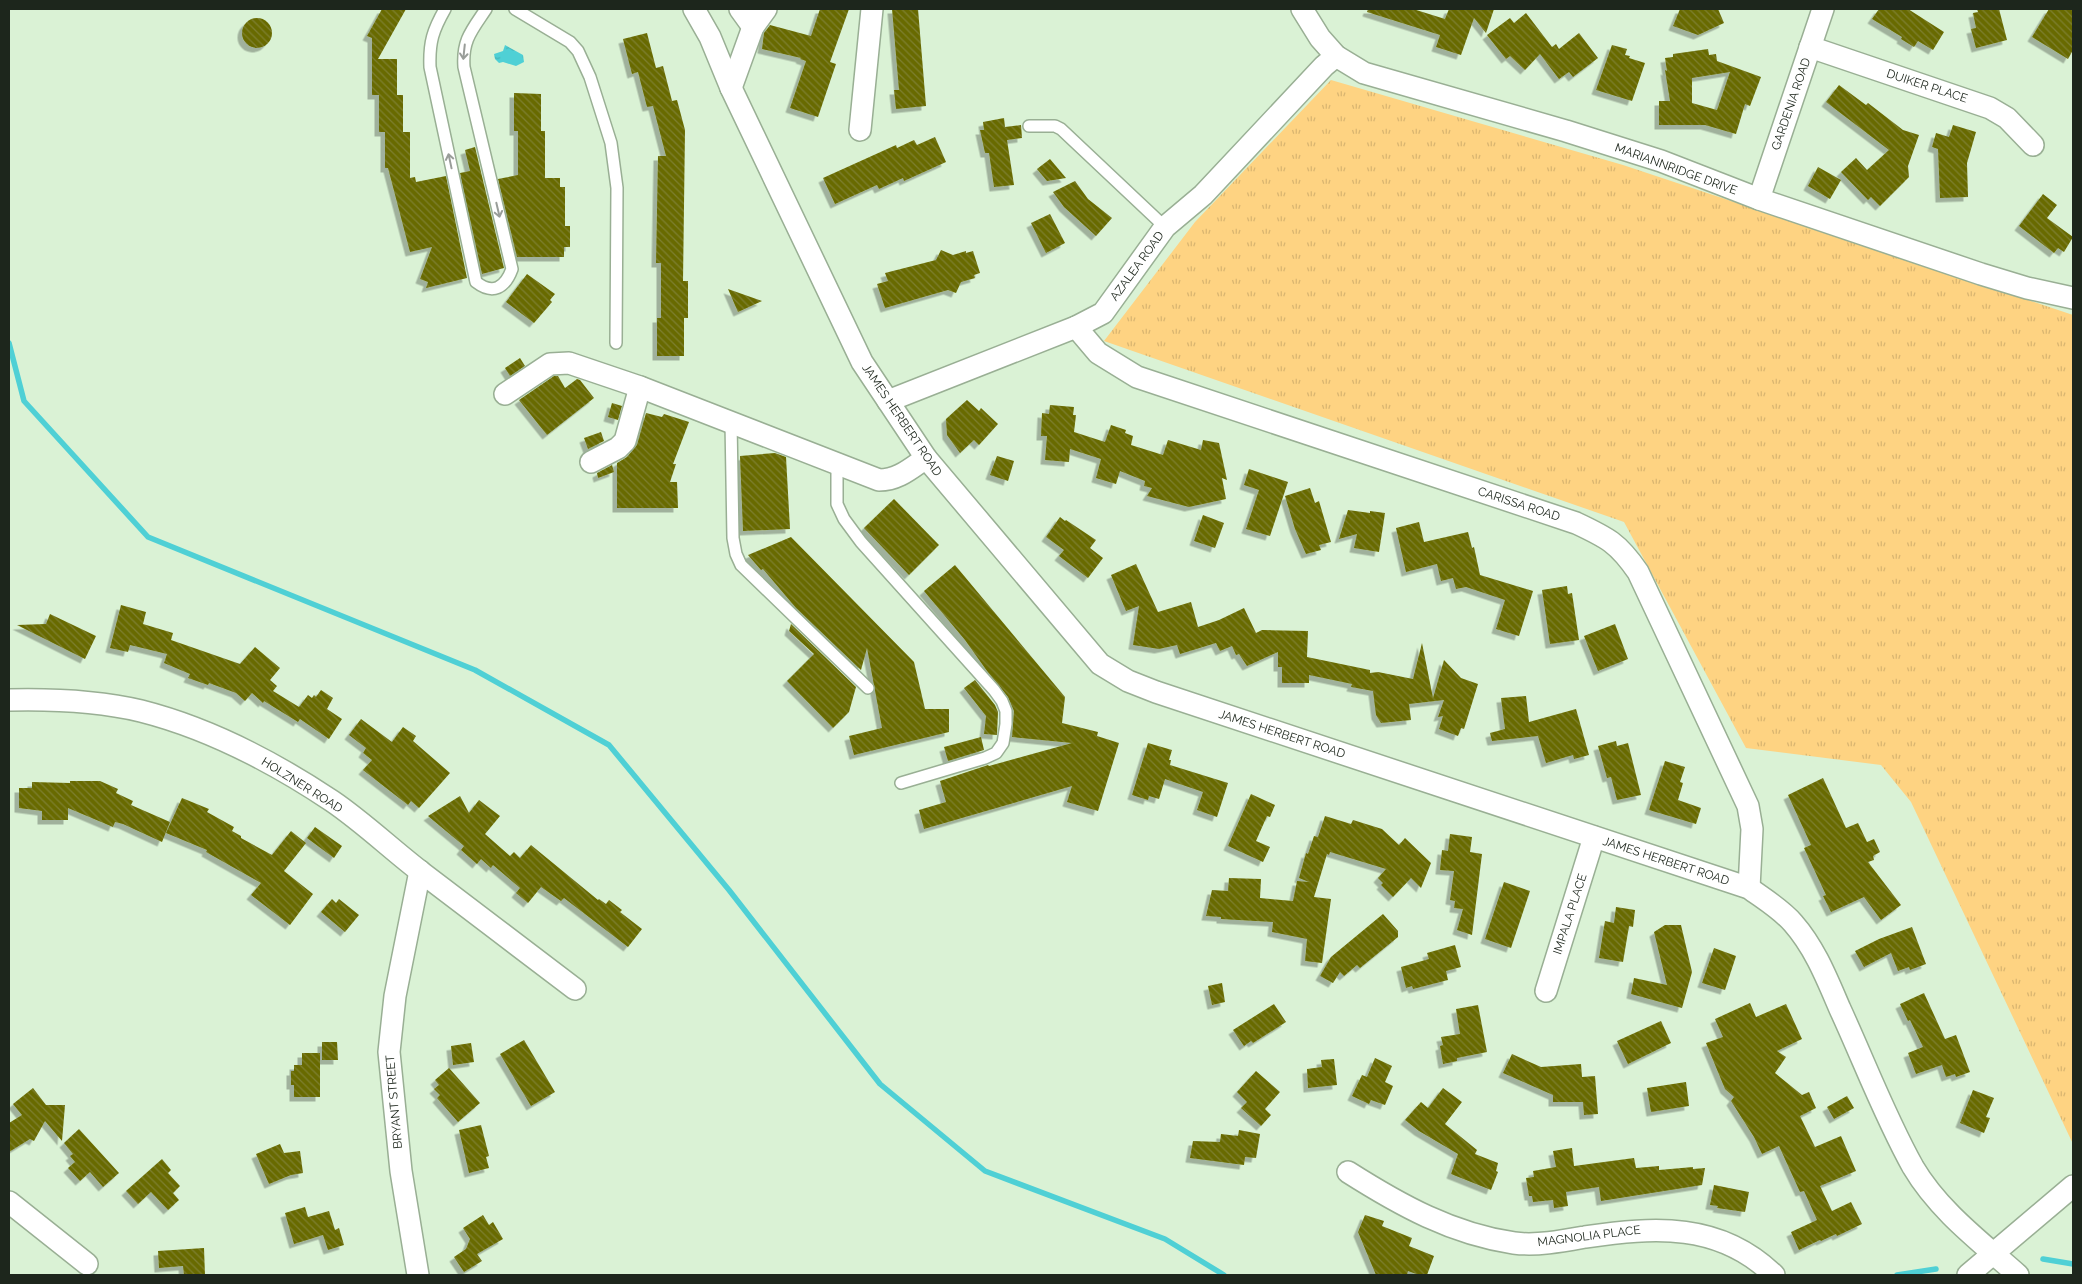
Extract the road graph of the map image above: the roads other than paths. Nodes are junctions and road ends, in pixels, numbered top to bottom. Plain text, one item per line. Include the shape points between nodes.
1 (445, 9) edge
2 (486, 9) edge
3 (515, 9) edge
4 (694, 9) edge
5 (740, 9) edge
6 (766, 9) edge
7 (872, 9) edge
8 (1302, 9) edge
9 (1823, 9) edge
10 (753, 27) junction
11 (1810, 47) junction
12 (1336, 56) junction
13 (731, 88) junction
14 (1029, 126) dead end
15 (860, 130) dead end
16 (2033, 146) dead end
17 (1759, 199) junction
18 (1165, 227) junction
19 (2073, 298) edge
20 (1076, 327) junction
21 (616, 343) dead end
22 (640, 387) junction
23 (505, 394) dead end
24 (888, 401) junction
25 (731, 422) junction
26 (926, 458) junction
27 (591, 462) dead end
28 (837, 464) junction
29 (868, 688) dead end
30 (9, 700) edge
31 (901, 783) dead end
32 (1594, 837) junction
33 (420, 870) junction
34 (1749, 888) junction
35 (575, 989) dead end
36 (1546, 990) dead end
37 (1348, 1172) dead end
38 (2073, 1186) edge
39 (9, 1202) edge
40 (1994, 1253) junction
41 (88, 1264) dead end
42 (418, 1275) edge
43 (1774, 1275) edge
44 (1968, 1275) edge
45 (2018, 1275) edge

2 -> 1 lane via 466,40 463,55 512,269 509,278 498,288 485,288 476,282 430,67 432,37
3 - 21 lane via 570,42 578,52 590,77 611,143 617,188
4 - 13 street, JAMES HERBERT ROAD via 710,37
5 - 10 street
6 - 10 street
7 - 15 street
8 - 12 street, MARIANNRIDGE DRIVE
9 - 11 street, GARDENIA ROAD
10 - 13 street
11 - 16 street, DUIKER PLACE via 1990,108 2007,118
11 - 17 street, GARDENIA ROAD
12 - 17 street, MARIANNRIDGE DRIVE via 1364,73 1662,161
12 - 18 street, AZALEA ROAD via 1203,194
13 - 24 street, JAMES HERBERT ROAD via 862,362
14 - 18 lane via 1061,129
17 - 19 street, MARIANNRIDGE DRIVE via 1981,274
18 - 20 street, AZALEA ROAD via 1102,313
20 - 24 street, AZALEA ROAD
20 - 34 street, CARISSA ROAD via 1098,353 1137,377 1576,523 1623,550 1638,572 1748,806 1752,828
22 - 23 street via 559,362 542,368
22 - 25 street
22 - 27 street via 625,441
24 - 26 street, JAMES HERBERT ROAD
25 - 28 street
25 - 29 lane via 733,538 741,565
26 - 28 street via 891,480 879,480
26 - 32 street, JAMES HERBERT ROAD via 1078,640 1100,664 1128,681
28 - 31 lane via 837,504 844,519 994,690 1006,712 1003,742 996,753
30 - 33 street, HOLZNER ROAD via 95,704 140,711 187,725 278,768 332,802
32 - 34 street, JAMES HERBERT ROAD
32 - 36 street, IMPALA PLACE
33 - 35 street, HOLZNER ROAD
33 - 42 street, BRYANT STREET via 395,996 389,1052 401,1171
34 - 40 street, JAMES HERBERT ROAD via 1792,922 1809,944 1914,1167 1929,1191
37 - 43 street, MAGNOLIA PLACE via 1396,1202 1433,1220 1479,1236 1516,1243 1553,1242 1632,1230 1687,1231 1749,1255
38 - 40 street
39 - 41 street
40 - 44 street
40 - 45 street, JAMES HERBERT ROAD

